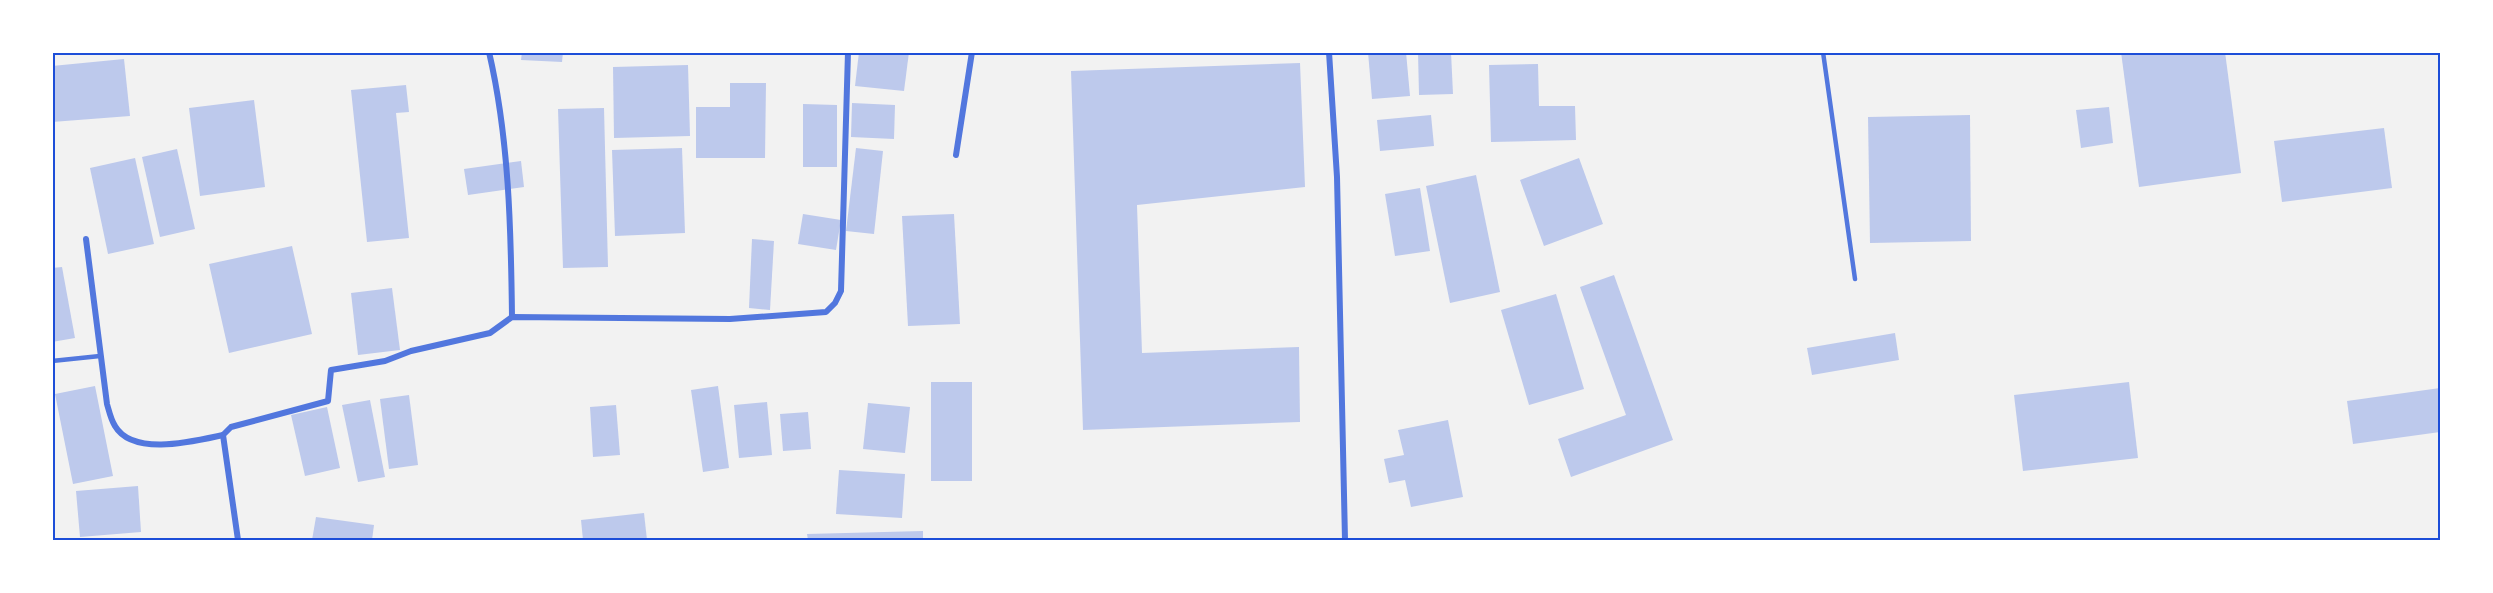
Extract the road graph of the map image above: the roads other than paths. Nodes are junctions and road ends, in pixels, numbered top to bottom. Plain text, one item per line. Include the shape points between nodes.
1 (489, 52) edge
2 (848, 52) edge
3 (972, 52) edge
4 (1329, 52) edge
5 (1823, 52) edge
6 (956, 155) dead end
7 (86, 239) dead end
8 (1855, 279) dead end
9 (513, 317) junction
10 (100, 356) junction
11 (52, 361) edge
12 (223, 435) junction
13 (238, 540) edge
14 (1345, 540) edge

1 - 9 street via 500,99
2 - 9 street via 841,291 826,312 730,319
3 - 6 street
4 - 14 street via 1337,177
5 - 8 lane
7 - 10 street
9 - 12 street via 490,333 385,361 331,370 328,401 231,427
10 - 11 lane
10 - 12 street via 107,404 115,427 126,438 174,445
12 - 13 street

